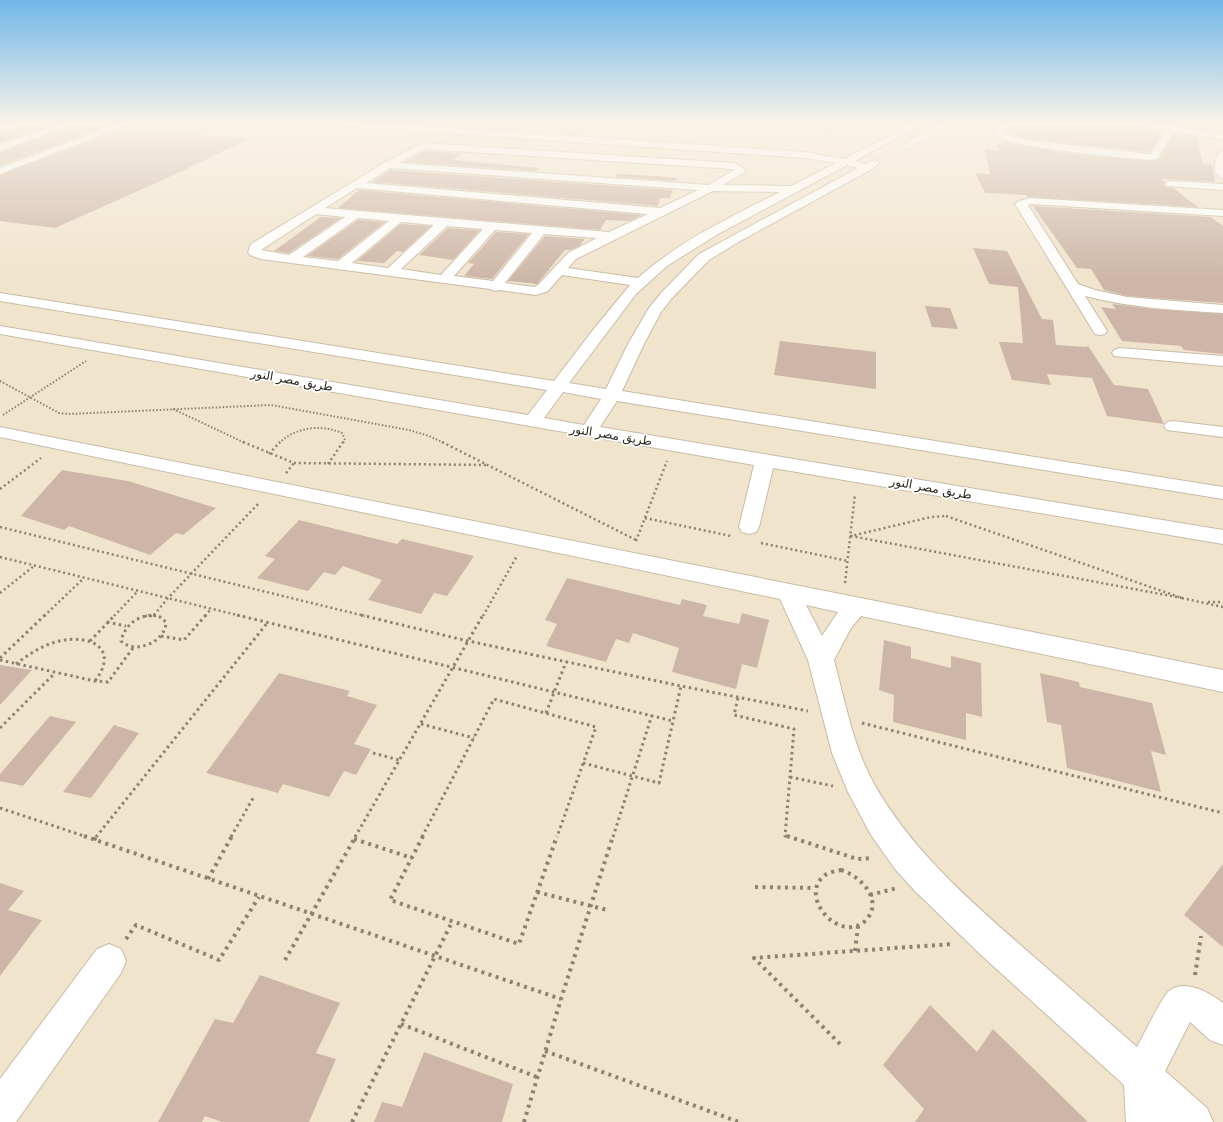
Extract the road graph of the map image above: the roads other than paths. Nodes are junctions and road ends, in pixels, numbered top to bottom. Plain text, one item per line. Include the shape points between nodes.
1 (371, 175) edge
2 (504, 175) edge
3 (525, 175) edge
4 (732, 175) edge
5 (820, 175) edge
6 (852, 175) edge
7 (1170, 184) dead end
8 (355, 185) junction
9 (1223, 187) edge
10 (711, 188) junction
11 (794, 189) junction
12 (482, 196) junction
13 (315, 211) junction
14 (663, 212) junction
15 (1223, 213) edge
16 (355, 214) junction
17 (399, 218) junction
18 (449, 222) junction
19 (492, 226) junction
20 (541, 230) junction
21 (611, 236) junction
22 (291, 259) junction
23 (340, 266) junction
24 (558, 271) junction
25 (391, 272) junction
26 (443, 280) junction
27 (641, 282) junction
28 (495, 286) junction
29 (1072, 287) junction
30 (0, 297) edge
31 (1223, 309) edge
32 (0, 330) edge
33 (1100, 331) dead end
34 (1120, 353) dead end
35 (1223, 361) edge
36 (558, 387) junction
37 (612, 395) junction
38 (533, 421) junction
39 (1173, 426) dead end
40 (589, 431) junction
41 (0, 432) edge
42 (1223, 432) edge
43 (766, 460) junction
44 (1223, 493) edge
45 (750, 527) dead end
46 (1223, 538) edge
47 (787, 592) junction
48 (849, 605) junction
49 (821, 660) junction
50 (1223, 681) edge
51 (109, 961) road end
52 (1223, 1027) edge
53 (1142, 1077) junction
54 (0, 1111) edge
55 (1146, 1122) edge
56 (1192, 1122) edge

1 - 8 street
2 - 12 street
3 - 10 street
4 - 10 street
5 - 11 street
6 - 37 street via 704,257 654,311
7 - 9 street
8 - 12 street
8 - 13 street
10 - 11 street
10 - 14 street
11 - 27 street via 714,231 662,263
12 - 14 street
12 - 18 street
13 - 16 street
13 - 22 street via 254,247 254,252 261,255
14 - 21 street
15 - 29 street via 1022,202 1021,205
16 - 17 street
16 - 22 street
17 - 18 street
17 - 23 street
18 - 19 street
18 - 25 street
19 - 20 street
19 - 26 street
20 - 21 street
20 - 28 street
21 - 24 street via 572,256
22 - 23 street
23 - 25 street
24 - 27 street
24 - 28 street via 543,288 536,291
25 - 26 street
26 - 28 street
27 - 36 street via 631,291
29 - 31 street via 1122,301
29 - 33 street
30 - 36 street
32 - 38 street, طريق مصر النور
34 - 35 street
36 - 37 street
36 - 38 street
37 - 40 street
37 - 44 street
38 - 40 street, طريق مصر النور
39 - 42 street
40 - 43 street, طريق مصر النور
41 - 47 street
43 - 45 street
43 - 46 street, طريق مصر النور
47 - 48 street
47 - 49 street
48 - 49 street via 843,622
48 - 50 street
49 - 53 street via 846,753 863,792 882,825 906,858 992,942
51 - 54 street
52 - 53 street via 1198,1007 1190,1003 1182,1004 1176,1010
53 - 55 street
53 - 56 street

